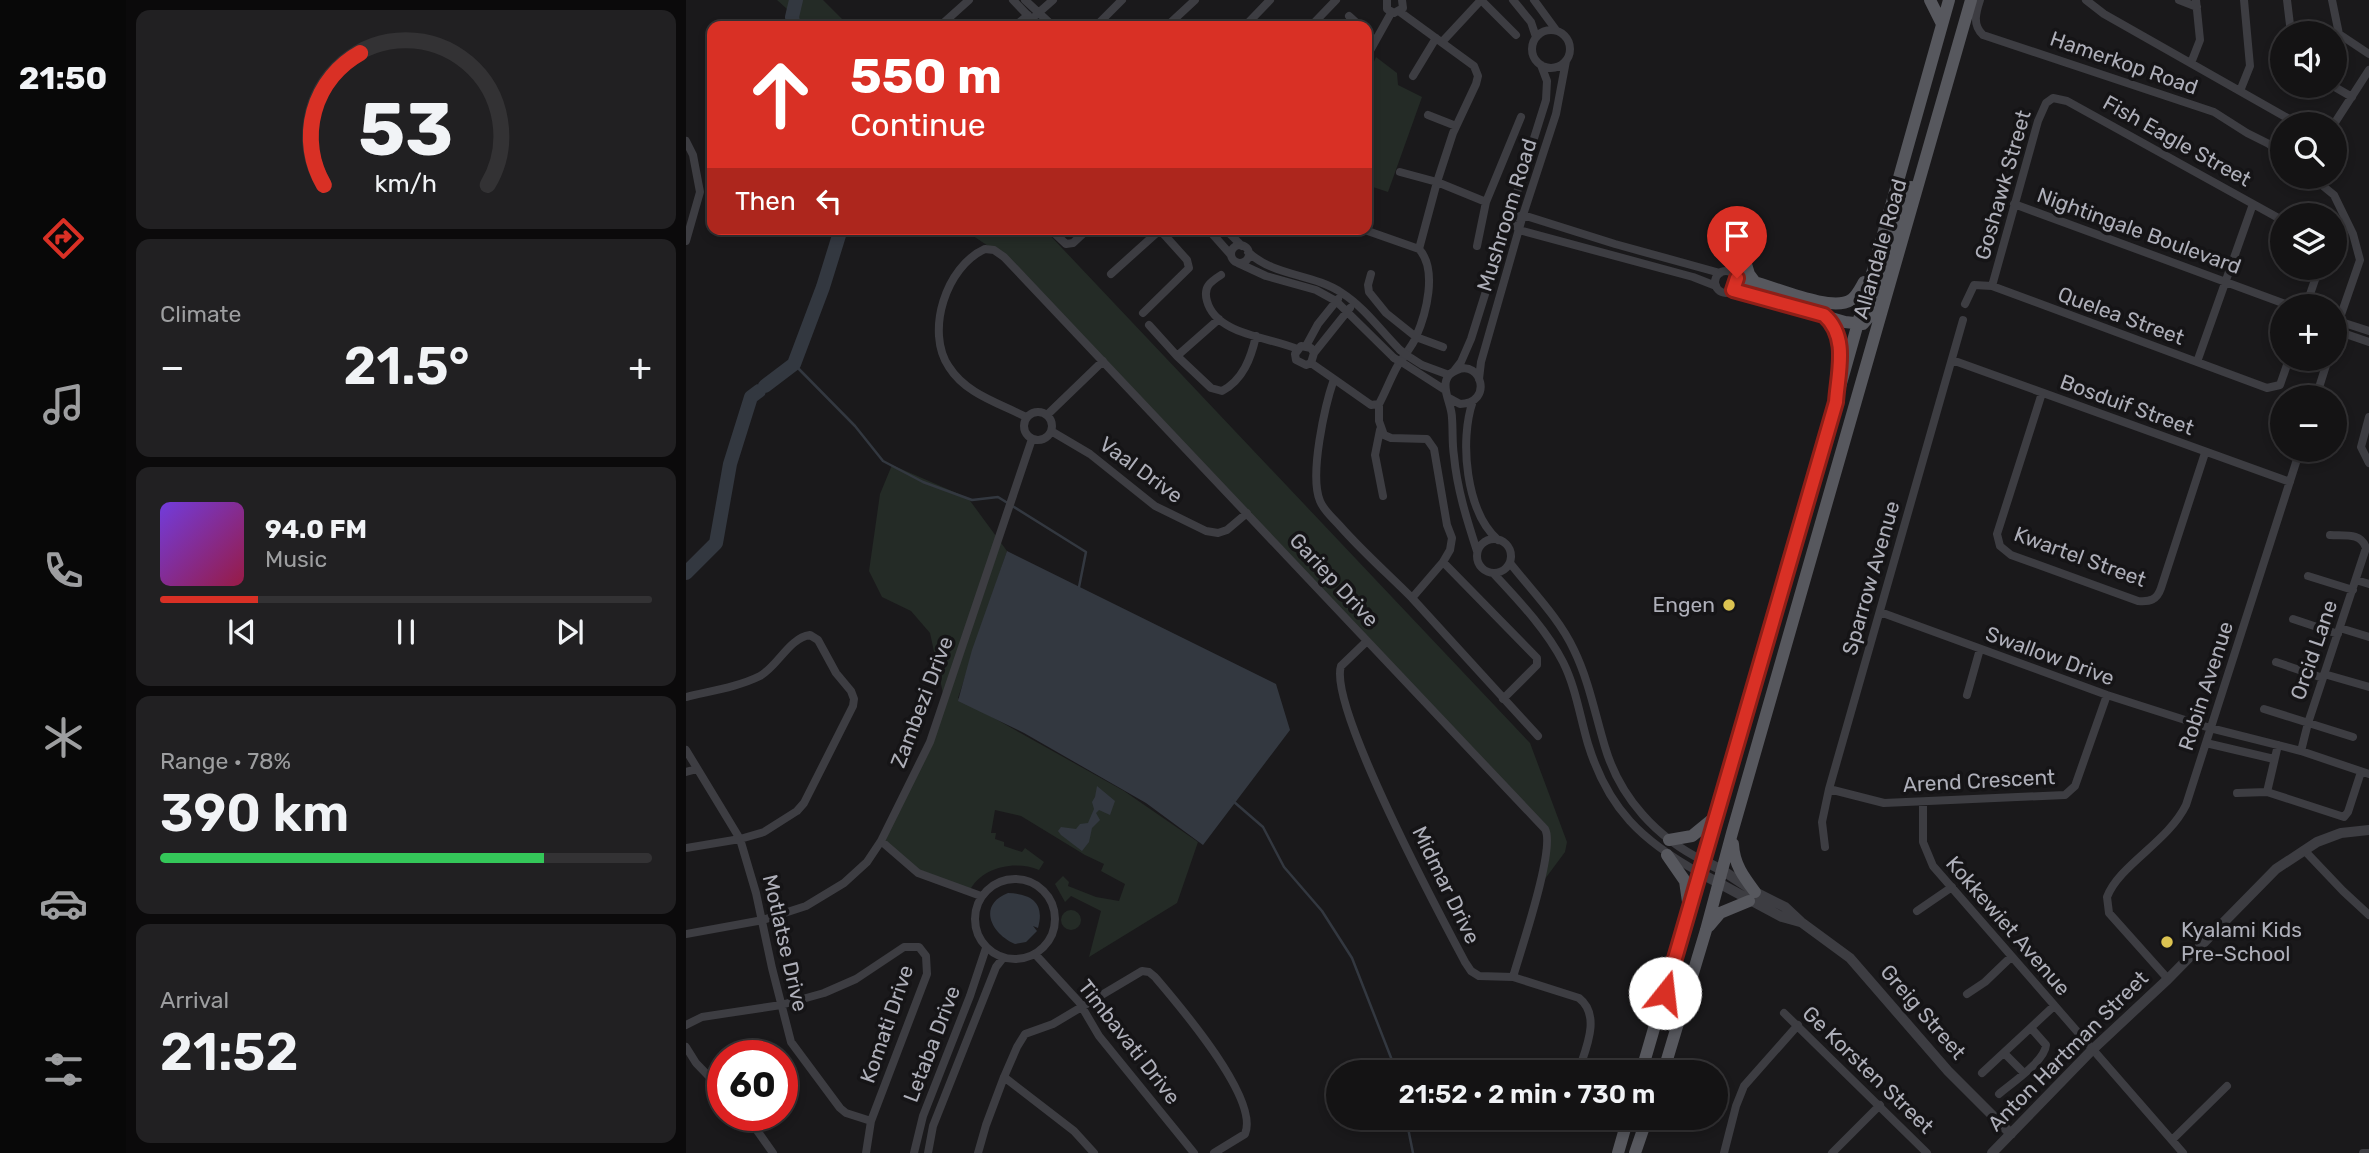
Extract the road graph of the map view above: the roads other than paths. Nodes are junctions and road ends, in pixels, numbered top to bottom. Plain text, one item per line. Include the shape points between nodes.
1 (969, 0) edge
2 (1013, 0) edge
3 (1025, 0) edge
4 (1054, 0) edge
5 (1122, 0) edge
6 (1195, 0) edge
7 (1270, 0) edge
8 (1336, 0) edge
9 (1387, 0) edge
10 (1481, 0) edge
11 (1513, 0) edge
12 (1534, 0) edge
13 (1930, 0) edge
14 (1949, 0) edge
15 (1973, 0) edge
16 (2086, 0) edge
17 (2179, 0) edge
18 (2244, 0) edge
19 (2287, 0) edge
20 (2332, 0) edge
21 (2197, 4) edge
22 (1400, 6) edge
23 (1349, 16) dead end
24 (1034, 19) edge
25 (946, 21) edge
26 (1101, 21) edge
27 (1172, 21) edge
28 (1250, 21) edge
29 (1316, 21) edge
30 (1354, 21) edge
31 (2290, 21) edge
32 (1942, 24) junction
33 (1556, 30) junction
34 (1516, 35) dead end
35 (1536, 37) junction
36 (1374, 40) joint
37 (1439, 40) junction
38 (1372, 45) edge
39 (2369, 54) edge
40 (1566, 61) junction
41 (2191, 63) junction
42 (1541, 65) junction
43 (2369, 70) edge
44 (1413, 76) dead end
45 (2240, 92) junction
46 (2347, 95) edge
47 (2351, 97) junction
48 (2053, 98) joint
49 (2276, 112) edge
50 (2342, 112) edge
51 (1428, 115) dead end
52 (1521, 117) dead end
53 (1457, 126) junction
54 (686, 141) edge
55 (2270, 145) edge
56 (1929, 149) junction
57 (1400, 172) dead end
58 (1437, 181) junction
59 (2327, 189) edge
60 (1486, 202) junction
61 (2014, 204) junction
62 (2253, 204) junction
63 (2270, 213) edge
64 (1523, 215) junction
65 (1510, 219) junction
66 (1519, 230) junction
67 (1372, 233) edge
68 (1056, 235) edge
69 (1082, 235) edge
70 (1154, 235) edge
71 (1165, 235) edge
72 (1214, 235) edge
73 (1231, 235) edge
74 (1882, 235) junction
75 (686, 241) edge
76 (1477, 246) dead end
77 (1245, 249) junction
78 (1419, 249) junction
79 (1231, 256) junction
80 (1745, 261) dead end
81 (1238, 263) junction
82 (1720, 273) junction
83 (1111, 274) dead end
84 (1371, 274) dead end
85 (1221, 275) dead end
86 (2226, 281) junction
87 (1755, 282) junction
88 (1735, 284) junction
89 (1716, 286) junction
90 (1992, 286) junction
91 (1342, 293) junction
92 (2347, 297) edge
93 (2270, 298) edge
94 (1336, 301) junction
95 (1355, 303) junction
96 (1965, 304) dead end
97 (1347, 311) junction
98 (1143, 313) dead end
99 (1824, 315) junction
100 (1219, 319) junction
101 (1963, 320) dead end
102 (2347, 323) edge
103 (1857, 324) junction
104 (1149, 326) dead end
105 (2369, 331) edge
106 (1256, 336) junction
107 (2347, 336) edge
108 (1416, 337) junction
109 (2369, 342) edge
110 (1443, 347) dead end
111 (1302, 348) junction
112 (1397, 354) junction
113 (1177, 356) junction
114 (1312, 358) junction
115 (1406, 360) junction
116 (1952, 360) junction
117 (1104, 361) junction
118 (2197, 362) junction
119 (2286, 371) edge
120 (1451, 373) junction
121 (1334, 379) junction
122 (1479, 379) junction
123 (2042, 393) junction
124 (1447, 394) junction
125 (1473, 401) junction
126 (1836, 402) junction
127 (1379, 404) junction
128 (1047, 415) junction
129 (2369, 416) edge
130 (1026, 417) junction
131 (1380, 430) junction
132 (1051, 431) junction
133 (1032, 439) junction
134 (2205, 453) junction
135 (2296, 462) edge
136 (2369, 463) edge
137 (2290, 482) junction
138 (1383, 496) dead end
139 (1247, 513) junction
140 (2330, 535) dead end
141 (1498, 540) junction
142 (1477, 551) junction
143 (1511, 557) junction
144 (2365, 560) edge
145 (1443, 562) junction
146 (1494, 574) junction
147 (2308, 576) dead end
148 (2356, 580) junction
149 (2369, 584) edge
150 (2353, 590) junction
151 (1412, 598) junction
152 (1880, 611) junction
153 (2293, 619) dead end
154 (2339, 631) junction
155 (2369, 637) edge
156 (1367, 641) junction
157 (1980, 649) junction
158 (2276, 662) dead end
159 (2324, 676) junction
160 (2369, 687) edge
161 (1967, 695) dead end
162 (2107, 695) junction
163 (686, 697) edge
164 (1503, 699) junction
165 (2264, 709) dead end
166 (2308, 723) junction
167 (2210, 728) junction
168 (1538, 736) dead end
169 (2353, 737) dead end
170 (2206, 743) junction
171 (2278, 746) junction
172 (686, 750) edge
173 (2301, 751) junction
174 (2274, 760) junction
175 (697, 768) junction
176 (686, 772) edge
177 (2365, 773) edge
178 (1829, 789) junction
179 (2267, 792) junction
180 (2237, 793) dead end
181 (1923, 802) junction
182 (1717, 814) junction
183 (2369, 830) edge
184 (1732, 833) junction
185 (740, 839) junction
186 (1670, 840) junction
187 (881, 841) junction
188 (1825, 847) dead end
189 (686, 848) edge
190 (2304, 850) junction
191 (1667, 855) junction
192 (1702, 867) junction
193 (1722, 870) junction
194 (1718, 883) junction
195 (1952, 887) junction
196 (1752, 896) junction
197 (981, 897) junction
198 (1917, 911) dead end
199 (1688, 913) junction
200 (2369, 915) edge
201 (763, 920) junction
202 (1706, 930) junction
203 (686, 934) edge
204 (986, 948) junction
205 (1035, 954) junction
206 (2011, 957) junction
207 (1003, 958) junction
208 (1513, 977) junction
209 (2168, 979) junction
210 (1967, 994) dead end
211 (781, 1005) junction
212 (2054, 1006) junction
213 (1084, 1007) junction
214 (1784, 1013) dead end
215 (686, 1025) edge
216 (1798, 1025) junction
217 (2031, 1028) junction
218 (686, 1047) edge
219 (2092, 1050) junction
220 (2004, 1053) junction
221 (1582, 1060) edge
222 (1645, 1060) edge
223 (1667, 1060) edge
224 (1982, 1073) dead end
225 (2024, 1073) junction
226 (707, 1074) edge
227 (1004, 1077) junction
228 (2227, 1086) dead end
229 (2000, 1094) dead end
230 (1880, 1105) junction
231 (872, 1121) junction
232 (1625, 1130) edge
233 (1643, 1130) edge
234 (757, 1131) edge
235 (2011, 1133) junction
236 (2172, 1140) junction
237 (773, 1153) edge
238 (866, 1153) edge
239 (914, 1153) edge
240 (928, 1153) edge
241 (978, 1153) edge
242 (1094, 1153) edge
243 (1194, 1153) edge
244 (1214, 1153) edge
245 (1618, 1153) edge
246 (1635, 1153) edge
247 (1724, 1153) edge
248 (1832, 1153) edge
249 (1927, 1153) edge
250 (1992, 1153) edge
251 (2183, 1153) edge
252 (2363, 1153) edge
253 (2369, 1153) edge

1 - 25 street
2 - 24 street
3 - 24 street
4 - 24 street
5 - 26 street
6 - 27 street
7 - 28 street
8 - 29 street
9 - 22 street via 1386,6
10 - 34 street
10 - 37 street
11 - 35 street, Mushroom Road via 1531,22
12 - 33 street, Mushroom Road
13 - 32 main road
14 - 32 main road, Allandale Road
15 - 55 street, Hamerkop Road via 1977,28 1983,34 2214,112
15 - 56 main road, Allandale Road
16 - 41 street
17 - 21 street
18 - 45 street via 2250,66
19 - 31 street
20 - 39 street via 2339,34
21 - 41 street via 2200,40
22 - 36 street
22 - 37 street
23 - 30 street
32 - 74 main road, Allandale Road
33 - 35 street
33 - 40 street, Mushroom Road via 1569,43
35 - 42 street, Mushroom Road via 1532,50
36 - 38 street
37 - 44 street
37 - 53 street via 1474,66 1478,76
40 - 42 street via 1555,68
40 - 64 street, Mushroom Road via 1556,114
41 - 45 street
42 - 65 street, Mushroom Road via 1548,92
43 - 47 street
45 - 49 street
46 - 47 street
47 - 50 street
48 - 61 street, Goshawk Street via 2042,110
48 - 62 street, Fish Eagle Street via 2067,101
51 - 53 street
52 - 60 street
53 - 58 street
54 - 75 street via 701,192
56 - 103 main road via 1896,224 1868,318
56 - 184 main road, Allandale Road
57 - 58 street
58 - 60 street
58 - 78 street
59 - 92 street via 2353,234 2360,260
60 - 76 street
61 - 86 street, Nightingale Boulevard
61 - 90 street, Goshawk Street
62 - 63 street, Fish Eagle Street
62 - 86 street
64 - 65 street
64 - 66 street, Mushroom Road
64 - 82 street
65 - 66 street
65 - 120 street, Mushroom Road via 1471,339
66 - 89 street
66 - 122 street, Mushroom Road
67 - 78 street
68 - 69 street via 1066,244
70 - 83 street
71 - 98 street via 1189,268
72 - 79 street
73 - 77 street
74 - 87 main road via 1857,295 1844,303 1819,301
74 - 103 main road, Allandale Road
77 - 79 street via 1233,249
77 - 81 street via 1247,260
77 - 91 street via 1268,267
78 - 108 street via 1430,267 1430,277
79 - 81 street
80 - 87 main road
81 - 94 street
82 - 88 street via 1730,271
82 - 89 street
84 - 108 street via 1371,298
85 - 100 street via 1209,283 1205,293
86 - 93 street, Nightingale Boulevard
86 - 118 street
87 - 88 main road
88 - 89 street via 1723,292
88 - 99 main road
90 - 96 street via 1973,285
90 - 118 street, Quelea Street
91 - 94 street
91 - 95 street
94 - 97 street
94 - 111 street
95 - 97 street
95 - 112 street
97 - 112 street
97 - 114 street
99 - 103 main road
99 - 126 main road via 1840,341
100 - 106 street
100 - 113 street
101 - 116 street, Sparrow Avenue
102 - 105 street
103 - 126 main road, Allandale Road
104 - 113 street
106 - 111 street
106 - 113 street via 1247,365 1222,391 1213,390
107 - 109 street
108 - 110 street
108 - 127 street
111 - 114 street
111 - 114 street via 1295,354 1300,364 1306,365
112 - 115 street, bridge
114 - 121 street
115 - 120 street
115 - 124 street
116 - 123 street, Bosduif Street
116 - 152 street, Sparrow Avenue
117 - 128 street
117 - 130 street, Gariep Drive via 1004,257 988,249 978,253 950,282 940,325 941,348 948,367 970,388
117 - 139 street, Gariep Drive
118 - 119 street, Quelea Street via 2267,388 2282,383
120 - 122 street via 1462,368
120 - 124 street
121 - 127 street via 1371,405
121 - 151 street via 1320,442 1320,500 1359,548
122 - 125 street via 1480,391
123 - 134 street, Bosduif Street
123 - 134 street, Kwartel Street via 1997,534 2000,546 2011,555 2138,601 2156,598
124 - 125 street via 1461,404
124 - 142 street via 1457,481
125 - 141 street via 1466,426 1470,479 1482,519
126 - 182 main road, Allandale Road
127 - 131 street
128 - 130 street via 1038,411
128 - 132 street
129 - 136 street via 2361,447
130 - 133 street via 1023,427
131 - 138 street via 1375,455
131 - 145 street via 1391,438 1427,439 1433,445 1452,538
132 - 133 street via 1043,439
132 - 139 street, Vaal Drive via 1090,454 1154,506 1206,531 1227,530
133 - 187 street, Zambezi Drive via 930,741
134 - 137 street, Bosduif Street
135 - 137 street, Robin Avenue
137 - 167 street, Robin Avenue
139 - 156 street, Gariep Drive
140 - 144 street via 2360,538 2366,548
141 - 142 street via 1486,541
141 - 143 street
142 - 146 street via 1479,565
143 - 146 street via 1506,569
143 - 186 street via 1510,564 1573,648 1621,785 1646,819
144 - 148 street, Orcid Lane
145 - 151 street
145 - 164 street via 1536,659 1536,665
146 - 191 street via 1537,623 1563,663 1608,791 1633,827
147 - 150 street
148 - 149 street
148 - 150 street, Orcid Lane
150 - 154 street, Orcid Lane
151 - 164 street
152 - 157 street, Swallow Drive
152 - 178 street, Sparrow Avenue
153 - 154 street
154 - 155 street
154 - 159 street, Orcid Lane
156 - 208 street, Gariep Drive via 1548,834 1539,887
156 - 208 street, Midmar Drive via 1341,666 1339,675 1361,748 1469,969 1479,976
157 - 161 street
157 - 162 street, Swallow Drive
158 - 159 street
159 - 160 street
159 - 166 street, Orcid Lane
162 - 167 street, Swallow Drive
162 - 181 street, Arend Crescent via 2070,792
163 - 185 street via 759,676 800,638 810,635 852,691 854,703 800,808 764,832
164 - 168 street
165 - 166 street
166 - 169 street
166 - 173 street, Orcid Lane
167 - 170 street, Robin Avenue
167 - 171 street, Swallow Drive
170 - 174 street
170 - 209 street, Robin Avenue via 2181,816 2108,893 2107,909
171 - 173 street, Swallow Drive
171 - 174 street
172 - 175 street, Motlatse Drive
173 - 177 street, Swallow Drive
174 - 179 street
175 - 176 street
175 - 185 street, Motlatse Drive
177 - 179 street via 2344,817
178 - 181 street, Arend Crescent via 1873,802
178 - 188 street, Sparrow Avenue via 1822,822
179 - 180 street
181 - 195 street, Kokkewiet Avenue via 1925,852
182 - 186 main road via 1692,836
182 - 192 main road, Allandale Road
183 - 190 street, Anton Hartman Street via 2342,833
184 - 193 main road, Allandale Road
184 - 196 main road via 1734,858
185 - 189 street
185 - 201 street, Motlatse Drive
186 - 192 street
187 - 197 street via 918,873
187 - 201 street, Zambezi Drive via 861,868 835,889 799,910
190 - 200 street
190 - 209 street, Anton Hartman Street via 2276,869
191 - 192 street
191 - 199 main road via 1685,881
192 - 193 street, Greig Street
192 - 194 street, Greig Street
192 - 199 main road, Allandale Road
193 - 194 main road, Allandale Road
193 - 196 street, Greig Street
194 - 196 street, Greig Street
194 - 202 main road, Allandale Road
195 - 198 street
195 - 206 street, Kokkewiet Avenue
196 - 202 main road via 1720,913
196 - 235 street, Greig Street via 1785,907 1859,967 1948,1071
197 - 204 street via 974,923
197 - 205 street via 991,886 1018,878 1044,891 1055,918 1046,945
199 - 222 main road, Allandale Road
201 - 203 street, Zambezi Drive
201 - 211 street, Motlatse Drive
202 - 223 main road, Allandale Road
204 - 207 street
204 - 239 street, Letaba Drive via 923,1116
205 - 207 street
205 - 213 street, Timbavati Drive
206 - 210 street
206 - 212 street, Kokkewiet Avenue
207 - 240 street, Letaba Drive via 933,1126
208 - 221 street, Midmar Drive via 1579,998 1587,1007 1591,1030
209 - 219 street, Anton Hartman Street
211 - 215 street, Komati Drive via 696,1018
211 - 231 street, Motlatse Drive via 791,1042 823,1087 843,1111
211 - 231 street, Komati Drive via 848,982 904,947 913,945 923,951 927,974
212 - 217 street
212 - 219 street, Kokkewiet Avenue
213 - 227 street via 1025,1034
213 - 243 street, Timbavati Drive via 1099,1036
213 - 244 street via 1137,972 1155,977 1222,1062 1245,1113 1245,1134
214 - 216 street, Ge Korsten Street
216 - 230 street, Ge Korsten Street
216 - 247 street via 1744,1086
217 - 220 street
217 - 225 street via 2047,1047
218 - 226 street
219 - 235 street, Anton Hartman Street
219 - 236 street, Kokkewiet Avenue
220 - 224 street
220 - 225 street
225 - 229 street
227 - 241 street
227 - 242 street via 1074,1131
228 - 236 street
230 - 248 street
230 - 249 street, Ge Korsten Street
231 - 238 street, Komati Drive
232 - 245 main road
233 - 246 main road
234 - 237 street
235 - 250 street, Anton Hartman Street
236 - 251 street, Kokkewiet Avenue
252 - 253 street

